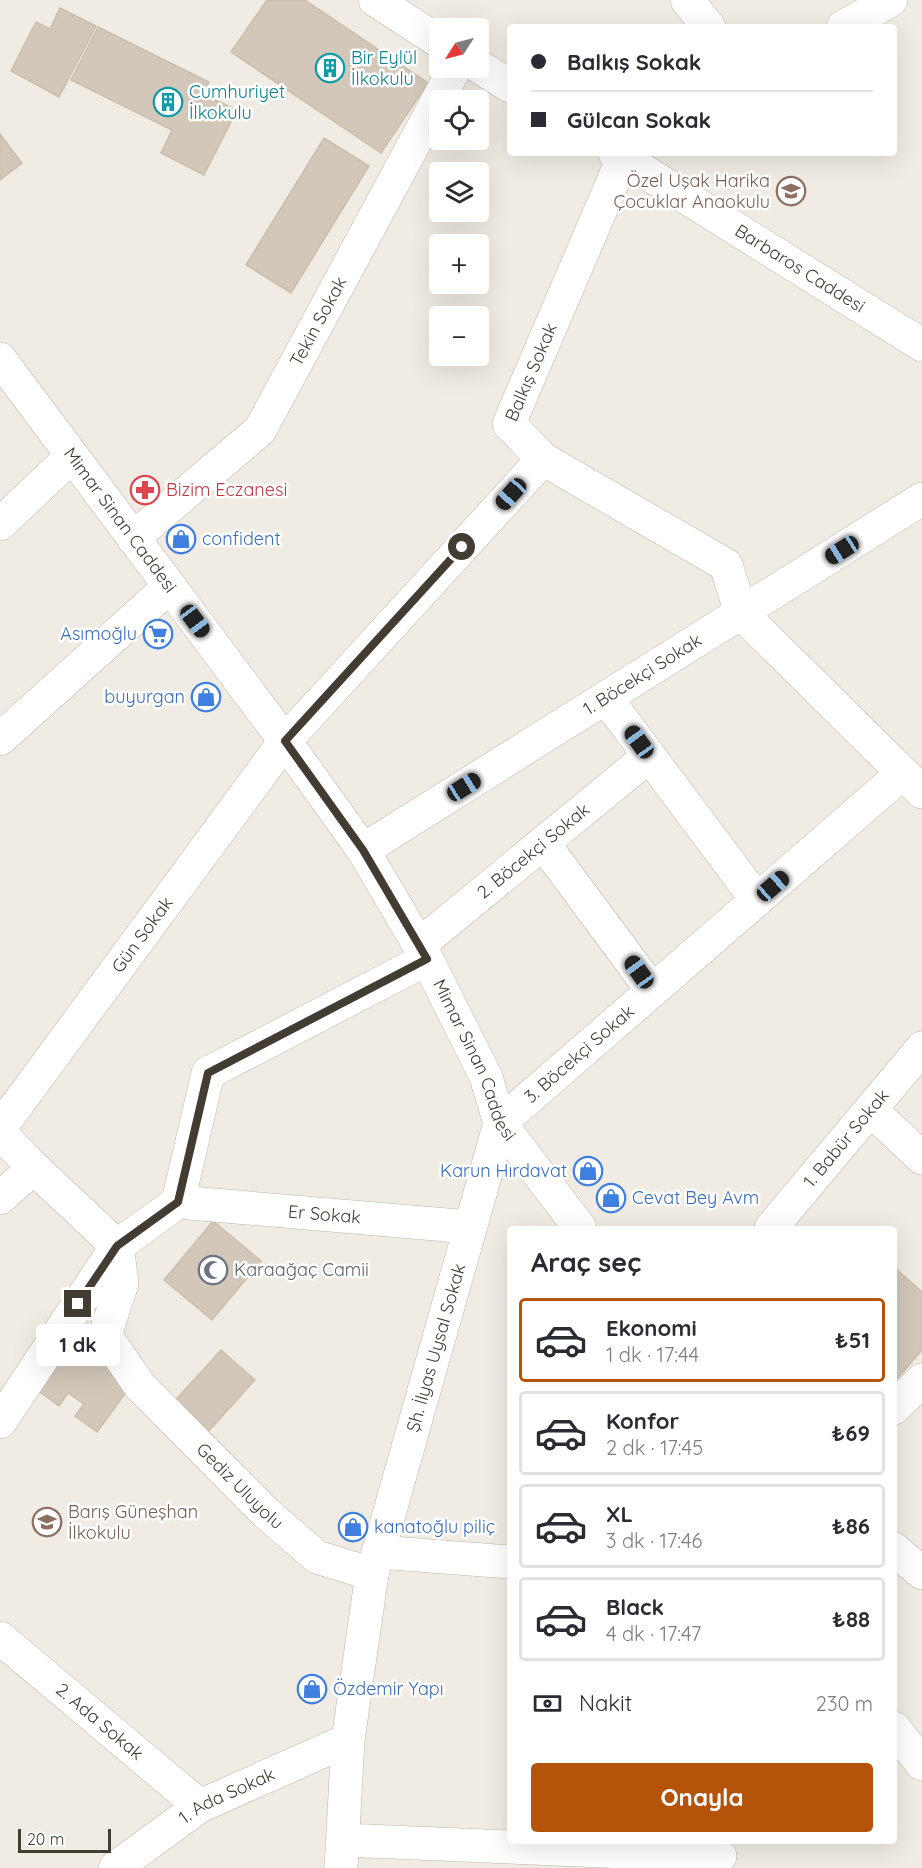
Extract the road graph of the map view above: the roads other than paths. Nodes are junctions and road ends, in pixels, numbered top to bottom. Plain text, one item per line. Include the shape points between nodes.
1 (375, 0) edge
2 (687, 0) edge
3 (891, 0) edge
4 (707, 24) edge
5 (848, 24) edge
6 (429, 35) edge
7 (489, 73) edge
8 (450, 78) edge
9 (507, 84) edge
10 (623, 156) edge
11 (625, 156) edge
12 (922, 345) edge
13 (0, 359) edge
14 (72, 456) junction
15 (543, 459) junction
16 (922, 499) edge
17 (0, 524) edge
18 (133, 538) junction
19 (169, 587) junction
20 (741, 613) junction
21 (606, 698) junction
22 (0, 739) edge
23 (285, 741) junction
24 (649, 756) junction
25 (913, 782) edge
26 (543, 843) junction
27 (363, 850) junction
28 (757, 900) junction
29 (423, 952) junction
30 (652, 990) junction
31 (922, 1048) edge
32 (871, 1110) junction
33 (500, 1123) junction
34 (0, 1130) edge
35 (922, 1158) edge
36 (34, 1168) junction
37 (0, 1198) edge
38 (178, 1202) junction
39 (578, 1226) edge
40 (773, 1226) edge
41 (470, 1227) junction
42 (117, 1246) junction
43 (922, 1380) edge
44 (897, 1405) edge
45 (0, 1422) edge
46 (897, 1552) edge
47 (507, 1562) edge
48 (375, 1563) junction
49 (922, 1573) edge
50 (0, 1638) edge
51 (897, 1732) edge
52 (348, 1740) junction
53 (922, 1764) edge
54 (200, 1806) junction
55 (342, 1854) edge
56 (720, 1855) edge
57 (115, 1868) edge

1 - 6 street
2 - 4 street
3 - 5 street
7 - 9 street
8 - 18 street, Tekin Sokak via 260,430
10 - 15 street, Balkış Sokak via 510,424
11 - 12 street, Barbaros Caddesi
13 - 14 street, Mimar Sinan Caddesi
14 - 17 street
14 - 18 street, Mimar Sinan Caddesi
15 - 20 street via 726,565
15 - 23 street
16 - 20 street, 1. Böcekçi Sokak
18 - 19 street, Mimar Sinan Caddesi
19 - 22 street
19 - 23 street, Mimar Sinan Caddesi
20 - 21 street, 1. Böcekçi Sokak
20 - 25 street
21 - 24 street
21 - 27 street, 1. Böcekçi Sokak
23 - 27 street, Mimar Sinan Caddesi
23 - 34 street, Gün Sokak
24 - 26 street, 2. Böcekçi Sokak
24 - 28 street
25 - 28 street, 3. Böcekçi Sokak
26 - 29 street, 2. Böcekçi Sokak
26 - 30 street
27 - 29 street, Mimar Sinan Caddesi
28 - 30 street, 3. Böcekçi Sokak
29 - 33 street, Mimar Sinan Caddesi via 486,1077
29 - 38 street, 2. Böcekçi Sokak via 208,1073
30 - 33 street, 3. Böcekçi Sokak
31 - 32 street, 1. Babür Sokak
32 - 35 street
32 - 40 street, 1. Babür Sokak
33 - 39 street, Mimar Sinan Caddesi
33 - 41 street, Şh. İlyas Uysal Sokak
34 - 36 street
36 - 37 street
36 - 42 street
38 - 41 street, Er Sokak
38 - 42 street
41 - 48 street, Şh. İlyas Uysal Sokak
42 - 45 street
42 - 48 street, Gediz Uluyolu via 122,1283 105,1335 140,1386 266,1514 317,1557
43 - 44 street
46 - 49 street
47 - 48 street
48 - 52 street
50 - 54 street, 2. Ada Sokak
51 - 53 street
52 - 54 street, 1. Ada Sokak
52 - 55 street
54 - 57 street, 1. Ada Sokak
55 - 56 street

